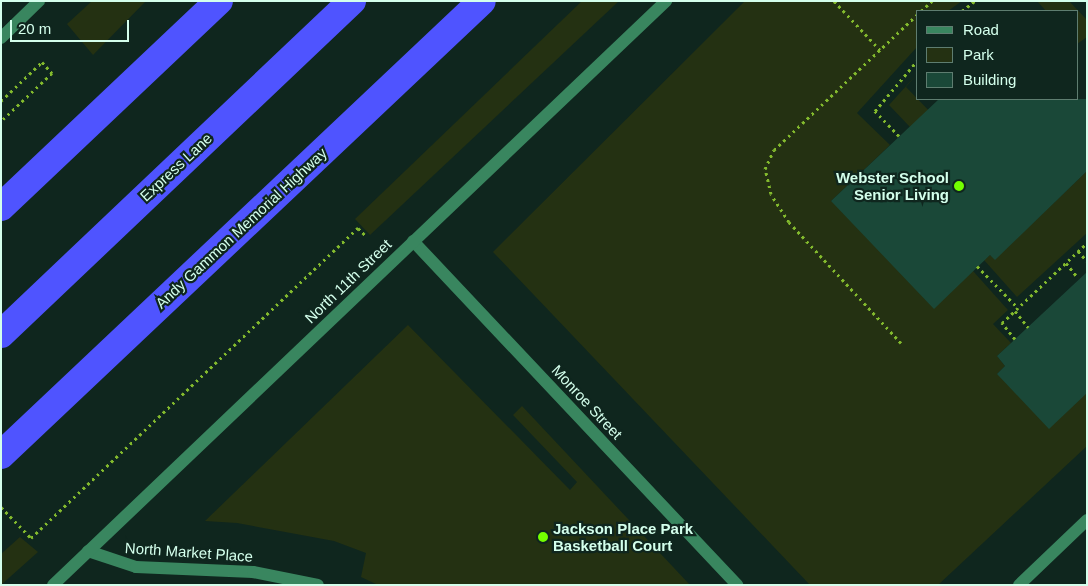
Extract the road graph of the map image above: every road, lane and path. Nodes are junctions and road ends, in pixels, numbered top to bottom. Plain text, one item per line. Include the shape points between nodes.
1 (39, 1) edge
2 (219, 1) edge
3 (352, 1) edge
4 (482, 1) edge
5 (666, 1) edge
6 (834, 1) edge
7 (932, 1) edge
8 (975, 1) edge
9 (922, 10) edge
10 (963, 10) edge
11 (916, 16) edge
12 (1, 38) edge
13 (880, 50) junction
14 (916, 62) edge
15 (1, 101) edge
16 (1, 121) edge
17 (899, 136) dead end
18 (1, 208) edge
19 (366, 236) dead end
20 (413, 241) junction
21 (1087, 243) edge
22 (1078, 251) junction
23 (1087, 262) edge
24 (1066, 263) junction
25 (978, 266) dead end
26 (1078, 278) dead end
27 (1018, 308) junction
28 (1015, 311) junction
29 (1028, 327) dead end
30 (1, 334) edge
31 (1015, 339) dead end
32 (901, 343) dead end
33 (25, 433) junction
34 (1, 455) edge
35 (1, 471) edge
36 (1, 507) edge
37 (1087, 520) edge
38 (88, 551) junction
39 (53, 585) edge
40 (318, 585) edge
41 (737, 585) edge
42 (1019, 585) edge

1 - 12 street
2 - 18 highway
3 - 30 highway, Express Lane
4 - 33 highway, Andy Gammon Memorial Highway
5 - 20 street, North 11th Street
6 - 13 path
7 - 9 path
8 - 10 path
11 - 13 path
13 - 32 path via 774,150 765,168 770,194 789,222
14 - 17 path via 875,111
15 - 16 path via 42,62 52,73
19 - 36 path via 358,228 31,538
20 - 38 street, North 11th Street
20 - 41 street, Monroe Street
21 - 22 path
22 - 23 path
22 - 24 path
24 - 26 path
24 - 27 path
25 - 27 path
27 - 28 path
28 - 29 path
28 - 31 path via 1002,323
33 - 34 highway, Andy Gammon Memorial Highway
33 - 35 highway
37 - 42 street
38 - 39 street, North 11th Street
38 - 40 street, North Market Place via 136,567 244,571

